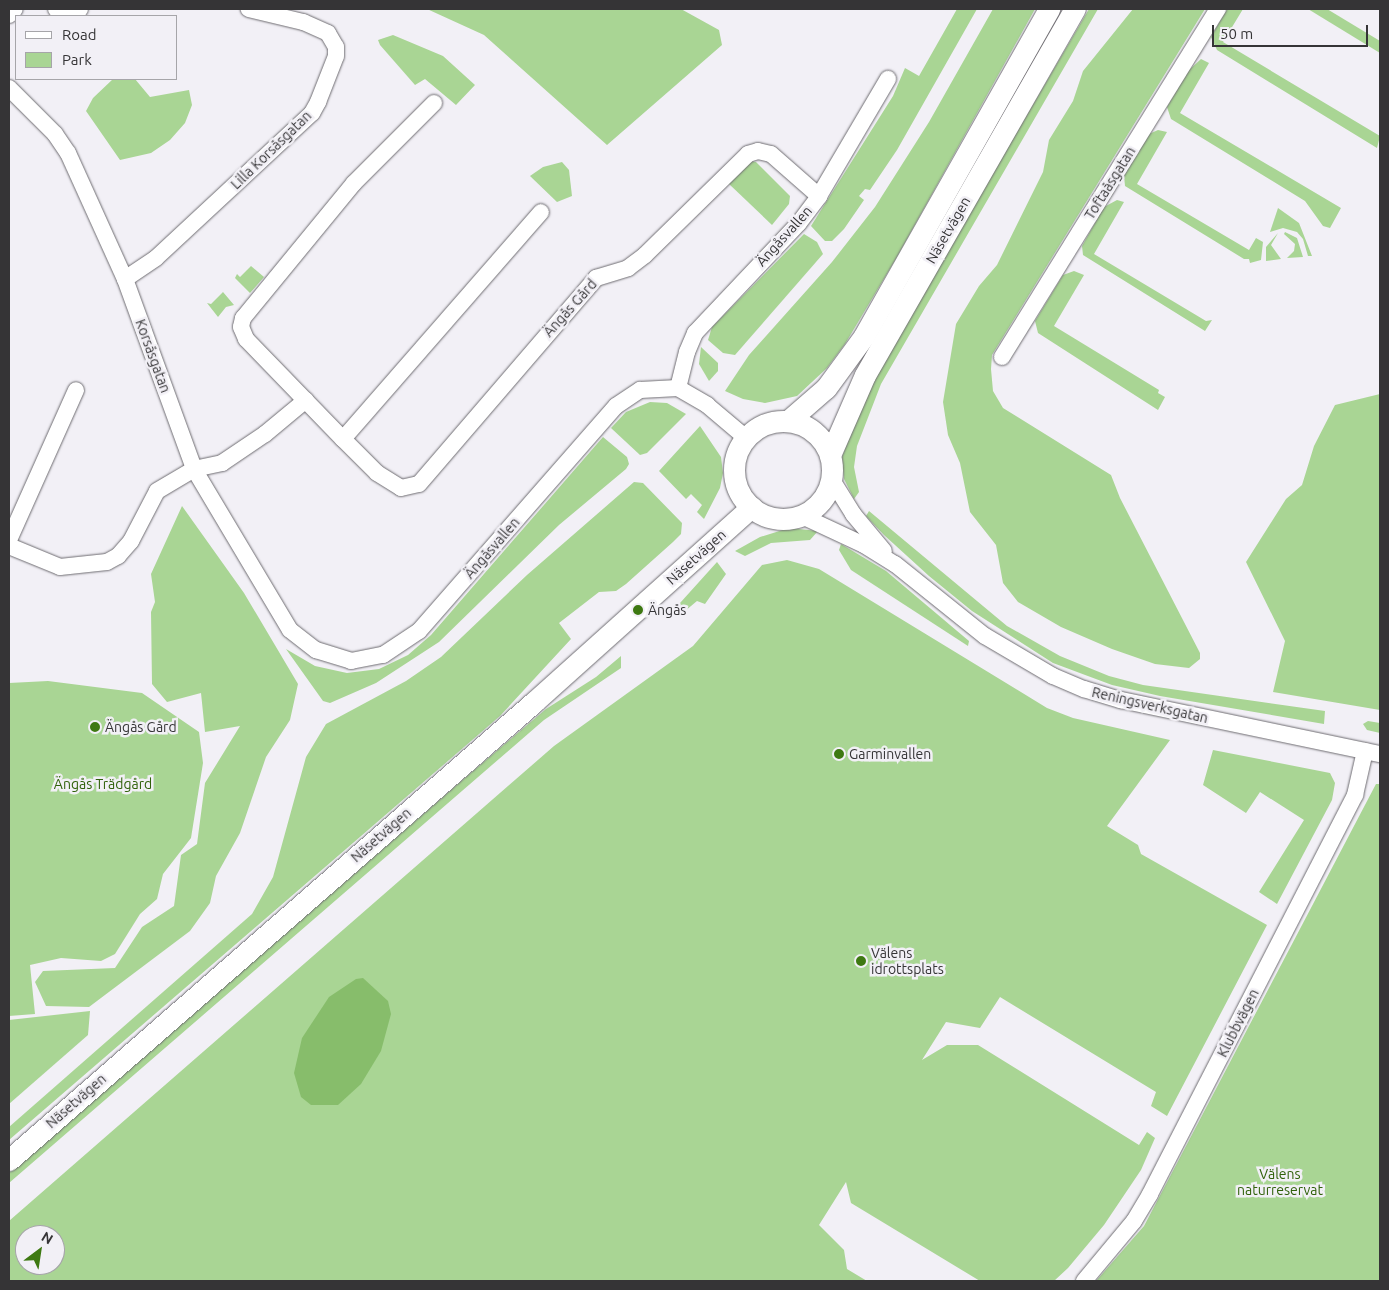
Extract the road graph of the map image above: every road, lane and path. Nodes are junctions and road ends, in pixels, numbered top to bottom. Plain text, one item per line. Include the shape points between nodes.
1 (15, 9) edge
2 (56, 9) edge
3 (80, 9) edge
4 (249, 9) edge
5 (1049, 9) edge
6 (1075, 9) edge
7 (1218, 9) edge
8 (9, 15) edge
9 (888, 79) dead end
10 (9, 88) edge
11 (434, 103) dead end
12 (819, 196) junction
13 (541, 212) dead end
14 (125, 279) junction
15 (1002, 358) dead end
16 (678, 388) junction
17 (76, 390) dead end
18 (306, 400) junction
19 (788, 421) junction
20 (746, 438) junction
21 (343, 439) junction
22 (830, 455) junction
23 (194, 469) junction
24 (832, 480) junction
25 (751, 507) junction
26 (802, 516) junction
27 (9, 540) edge
28 (9, 546) edge
29 (895, 564) junction
30 (290, 630) joint
31 (1373, 752) edge
32 (9, 1160) edge
33 (1084, 1281) edge

1 - 8 street
2 - 3 street
4 - 14 street, Lilla Korsåsgatan via 304,22 328,33 336,47 336,56 318,102 312,112 156,258
5 - 19 street, Näsetvägen via 864,336 826,388
6 - 22 street, Näsetvägen via 865,375
7 - 15 street, Toftaåsgatan
9 - 12 street, Ängåsvallen
10 - 14 street, Korsåsgatan via 55,134 68,153
11 - 18 street, Ängås Gård via 354,183 243,318 241,327 246,339
12 - 16 street, Ängåsvallen via 799,223 695,333
12 - 21 street, Ängås Gård via 771,154 748,154 645,255 628,268 596,278 419,484 401,488 391,484
13 - 21 street
14 - 23 street, Korsåsgatan
16 - 20 street via 707,405
16 - 30 street, Ängåsvallen via 640,390 616,406 419,631 383,655 351,661 316,650
17 - 27 street
18 - 21 street, Ängås Gård
18 - 23 street via 265,434 222,463
19 - 20 street via 765,425
19 - 22 street via 814,432
20 - 25 street via 738,451 735,481
22 - 24 street
23 - 28 street via 157,491 131,541 118,556 107,562 60,567
23 - 30 street, Korsåsgatan
24 - 26 street via 821,502
24 - 29 street, Reningsverksgatan via 853,514
25 - 26 street via 775,519
25 - 32 street, Näsetvägen via 534,702
26 - 29 street, Reningsverksgatan via 838,531
29 - 31 street, Reningsverksgatan via 985,636 1052,676 1084,689 1121,700
31 - 33 street, Klubbvägen via 1355,795 1150,1194 1134,1221

